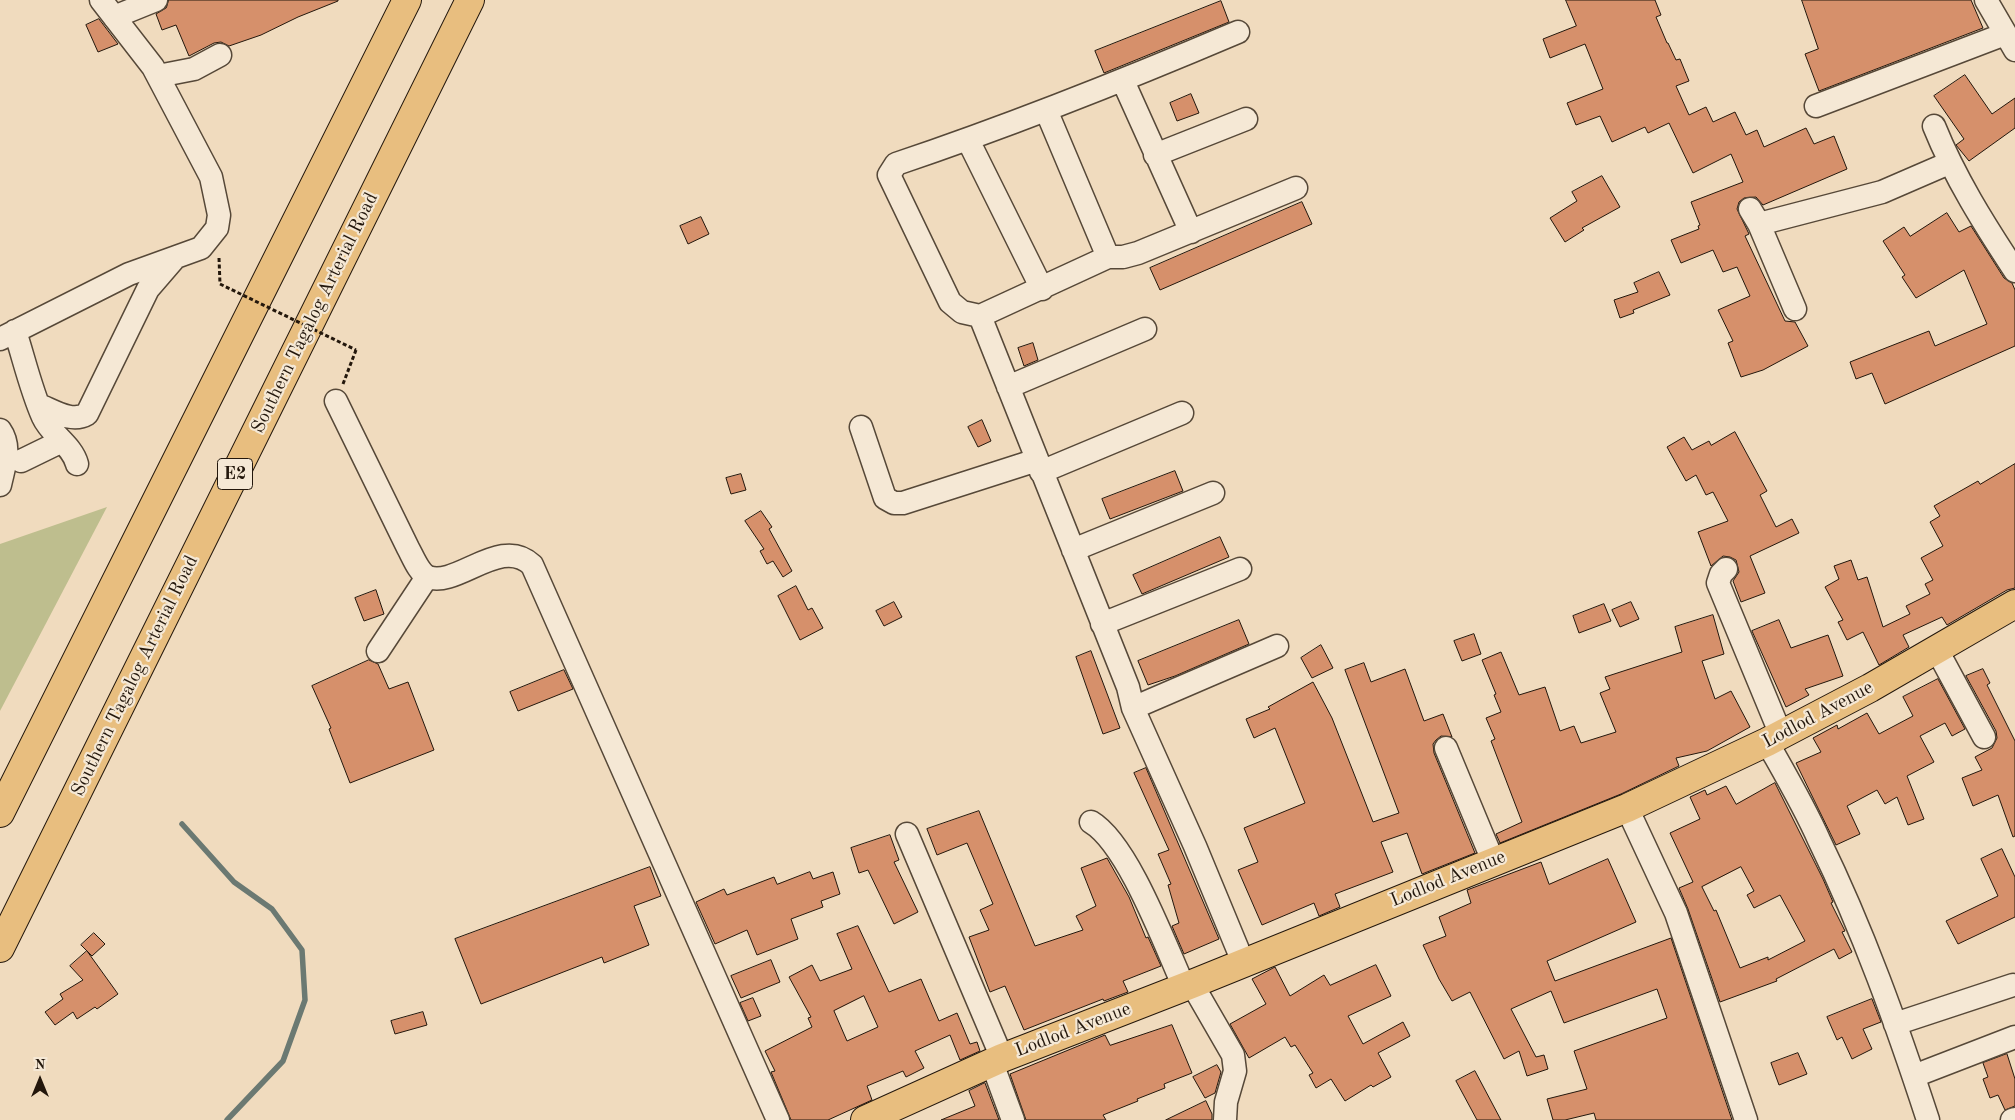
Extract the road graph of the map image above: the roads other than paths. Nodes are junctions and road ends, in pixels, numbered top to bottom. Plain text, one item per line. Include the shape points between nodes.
1 (156, 0) edge
2 (407, 0) edge
3 (470, 0) edge
4 (1986, 0) edge
5 (107, 8) edge
6 (1238, 32) dead end
7 (2010, 42) edge
8 (220, 55) dead end
9 (158, 76) junction
10 (1123, 80) junction
11 (1816, 106) dead end
12 (1046, 110) junction
13 (1246, 119) dead end
14 (1934, 126) dead end
15 (968, 140) junction
16 (1155, 155) junction
17 (1949, 163) junction
18 (1296, 188) dead end
19 (1191, 232) junction
20 (1108, 256) junction
21 (176, 257) junction
22 (2015, 271) edge
23 (1042, 289) junction
24 (1795, 308) dead end
25 (980, 316) junction
26 (1145, 329) dead end
27 (7, 335) edge
28 (1008, 387) junction
29 (336, 401) road end
30 (39, 405) junction
31 (1182, 413) dead end
32 (861, 427) dead end
33 (0, 430) edge
34 (60, 442) junction
35 (21, 461) dead end
36 (77, 464) dead end
37 (1039, 466) junction
38 (0, 485) edge
39 (1213, 493) dead end
40 (1073, 550) junction
41 (1240, 569) dead end
42 (1726, 569) dead end
43 (427, 577) junction
44 (2015, 604) edge
45 (1102, 624) junction
46 (1277, 646) dead end
47 (1937, 650) junction
48 (378, 652) dead end
49 (1139, 706) junction
50 (1984, 737) dead end
51 (1774, 738) junction
52 (1446, 748) dead end
53 (1627, 808) junction
54 (0, 813) edge
55 (1091, 822) dead end
56 (908, 834) dead end
57 (1493, 860) junction
58 (0, 948) edge
59 (1248, 960) junction
60 (2013, 985) dead end
61 (1188, 986) junction
62 (1895, 1024) junction
63 (2015, 1037) edge
64 (997, 1060) junction
65 (1914, 1076) junction
66 (778, 1120) edge
67 (865, 1120) edge
68 (1013, 1120) edge
69 (1225, 1120) edge
70 (1746, 1120) edge
71 (1928, 1120) edge

1 - 5 street
2 - 54 main road
3 - 58 main road, Southern Tagalog Arterial Road / E2
4 - 7 street
5 - 9 street
6 - 10 street
7 - 11 street
8 - 9 street via 194,69
9 - 21 street via 210,177 219,215 217,228 201,248
10 - 12 street
10 - 16 street
12 - 15 street
12 - 20 street
13 - 16 street
14 - 17 street
15 - 23 street
15 - 25 street via 896,164 889,175 950,302 962,312
16 - 19 street
17 - 22 street via 1971,204
17 - 24 street via 1882,192 1754,216
18 - 19 street
19 - 20 street via 1138,254
20 - 23 street
21 - 27 street via 129,274
21 - 30 street via 148,289 87,414 72,418
23 - 25 street
25 - 28 street
26 - 28 street
27 - 30 street
28 - 37 street
29 - 43 street via 408,548
30 - 34 street
31 - 37 street
32 - 37 street via 886,498 894,503 903,504
33 - 38 street via 7,448
34 - 35 street
34 - 36 street via 73,453
37 - 40 street
39 - 40 street
40 - 45 street
41 - 45 street
42 - 51 street via 1718,583
43 - 48 street
43 - 66 street via 455,574 504,556 516,556 532,565
44 - 47 main road, Lodlod Avenue
45 - 49 street
46 - 49 street
47 - 50 street
47 - 51 main road, Lodlod Avenue
49 - 59 street
51 - 53 main road, Lodlod Avenue
51 - 62 street via 1857,926
52 - 57 street
53 - 57 main road, Lodlod Avenue
53 - 70 street via 1676,913
55 - 61 street via 1111,838
56 - 64 street
57 - 59 main road, Lodlod Avenue
59 - 61 main road, Lodlod Avenue
60 - 62 street
61 - 64 main road, Lodlod Avenue
61 - 69 street via 1233,1055 1235,1071 1226,1102
62 - 65 street
63 - 65 street
64 - 67 main road, Lodlod Avenue
64 - 68 street
65 - 71 street

